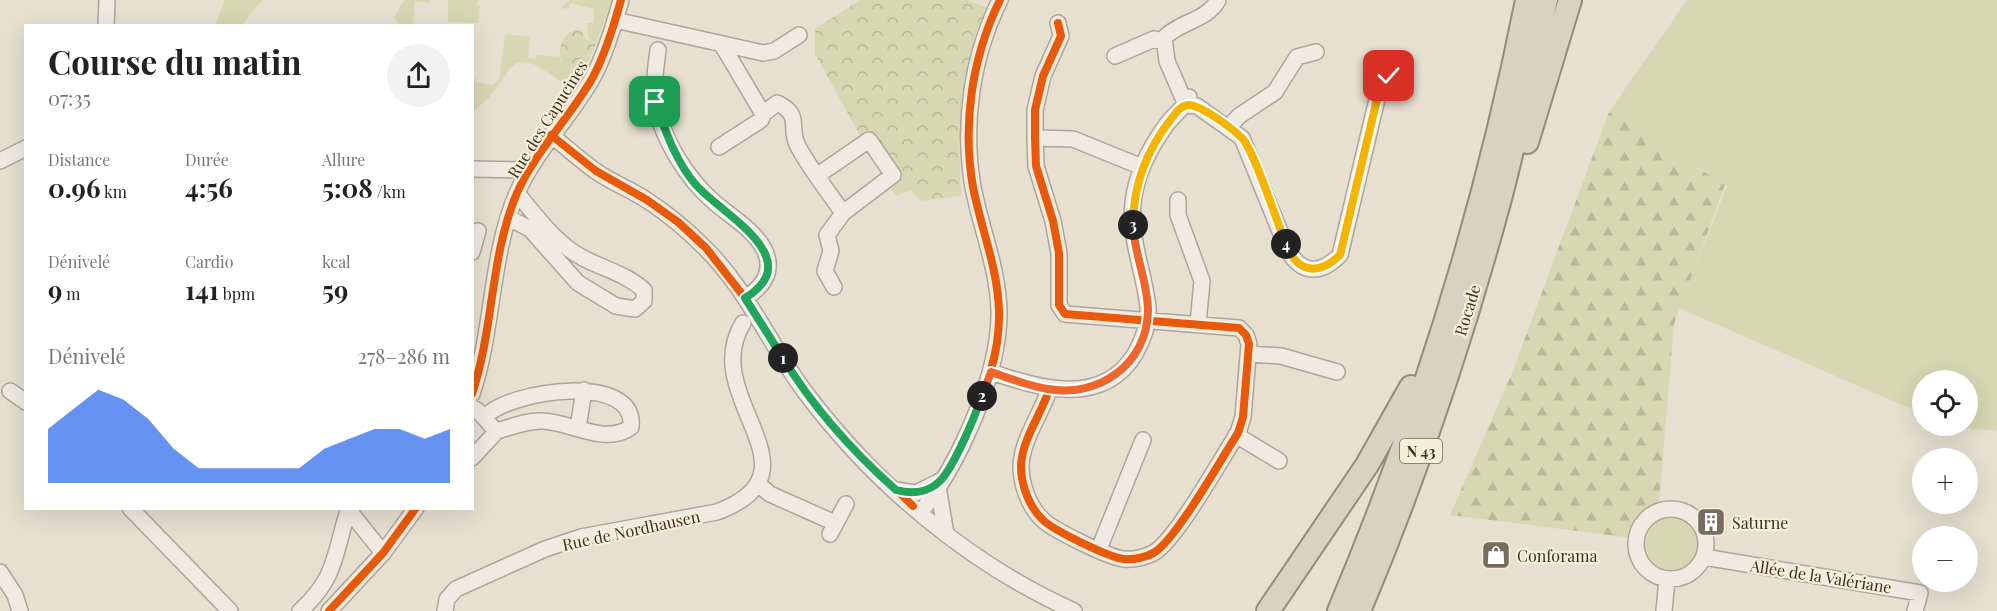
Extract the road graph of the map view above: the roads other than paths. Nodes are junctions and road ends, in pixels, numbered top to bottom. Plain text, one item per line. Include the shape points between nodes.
1 (107, 0) edge
2 (621, 0) edge
3 (1000, 0) edge
4 (1218, 0) edge
5 (1521, 0) edge
6 (1527, 0) edge
7 (1546, 0) edge
8 (1570, 0) edge
9 (1578, 0) edge
10 (615, 20) junction
11 (1058, 22) dead end
12 (106, 24) edge
13 (799, 35) dead end
14 (1164, 42) junction
15 (722, 45) junction
16 (1518, 47) junction
17 (658, 50) dead end
18 (1316, 52) dead end
19 (1115, 56) dead end
20 (1389, 76) dead end
21 (1189, 98) junction
22 (763, 114) junction
23 (1228, 128) junction
24 (551, 135) junction
25 (1035, 138) junction
26 (1526, 145) junction
27 (719, 147) dead end
28 (24, 149) edge
29 (0, 162) edge
30 (1142, 167) junction
31 (474, 169) edge
32 (529, 170) junction
33 (818, 175) junction
34 (517, 193) junction
35 (1178, 200) dead end
36 (843, 213) junction
37 (509, 219) junction
38 (478, 231) dead end
39 (474, 245) edge
40 (834, 287) dead end
41 (1475, 287) junction
42 (745, 298) junction
43 (1449, 310) junction
44 (1147, 320) junction
45 (743, 323) dead end
46 (1198, 324) junction
47 (1249, 354) junction
48 (991, 372) junction
49 (1337, 372) dead end
50 (474, 387) edge
51 (584, 390) junction
52 (1049, 390) junction
53 (10, 391) dead end
54 (24, 401) edge
55 (509, 404) junction
56 (474, 407) edge
57 (486, 416) junction
58 (514, 426) junction
59 (578, 428) junction
60 (497, 431) junction
61 (1236, 435) junction
62 (1143, 440) dead end
63 (474, 456) edge
64 (1279, 461) dead end
65 (940, 483) junction
66 (758, 484) junction
67 (896, 490) junction
68 (846, 504) dead end
69 (132, 510) edge
70 (348, 510) edge
71 (349, 510) edge
72 (417, 511) edge
73 (920, 513) junction
74 (946, 534) junction
75 (1099, 549) junction
76 (383, 553) junction
77 (1704, 557) junction
78 (0, 572) edge
79 (1667, 579) junction
80 (1912, 586) edge
81 (1921, 592) edge
82 (20, 611) edge
83 (230, 611) edge
84 (300, 611) edge
85 (329, 611) edge
86 (445, 611) edge
87 (1074, 611) edge
88 (1268, 611) edge
89 (1339, 611) edge
90 (1359, 611) edge
91 (1664, 611) edge
92 (1915, 611) edge

1 - 12 street
2 - 10 street, Rue des Capucines
3 - 48 street via 981,46 969,115 973,188 996,277 999,313
4 - 14 street via 1203,16 1173,29
5 - 16 highway, N 43
6 - 16 highway, N 43
7 - 41 highway, Rocade / N 43
8 - 26 highway
9 - 26 highway
10 - 15 street
10 - 24 street, Rue des Capucines via 593,76
11 - 25 street via 1061,36 1043,76 1035,110
13 - 15 street via 774,51 763,53
14 - 19 street via 1154,39
14 - 21 street via 1167,61
15 - 22 street
16 - 43 highway, N 43
17 - 42 street via 655,102 678,158 695,183 754,236 764,250 767,276 762,286
18 - 23 street via 1297,57 1275,92
20 - 23 street via 1378,95 1340,255 1330,265 1310,269 1296,263 1248,148
21 - 23 street
21 - 30 street via 1152,146
22 - 27 street via 761,120
22 - 33 street via 777,104 785,107 796,123 795,141
24 - 32 street, Rue des Capucines
24 - 42 street via 596,171 678,222 706,248
25 - 30 street via 1072,139
25 - 44 street via 1036,166 1059,253 1059,305 1065,314
26 - 41 highway via 1493,251
28 - 29 street
30 - 44 street via 1133,203 1133,241 1148,308
31 - 32 street
32 - 34 street, Rue des Capucines
33 - 36 street
33 - 36 street via 869,140 893,175
34 - 37 street, Rue des Capucines
34 - 37 street via 558,240 582,258 630,278 644,290 644,301 635,309 616,306 578,283 530,229
35 - 46 street via 1178,215 1202,281
36 - 40 street via 827,235 831,251 825,271
37 - 50 street, Rue des Capucines via 502,239 484,356
38 - 39 street
41 - 90 highway, Rocade / N 43 via 1431,425
42 - 67 street via 805,392 843,438
43 - 88 highway via 1367,465
43 - 89 highway, N 43 via 1367,544
44 - 46 street
44 - 52 street via 1141,344 1116,376 1094,387
45 - 66 street via 731,350 732,374 760,444 763,462
46 - 47 street via 1239,328 1246,334
47 - 49 street via 1281,356
47 - 61 street via 1243,417
48 - 52 street
48 - 65 street via 976,412
51 - 55 street via 540,393
51 - 59 street
51 - 59 street via 624,405 632,418 631,427 609,435
52 - 75 street via 1024,449 1024,488 1043,520 1059,532
53 - 54 street
55 - 57 street
55 - 58 street
56 - 57 street
57 - 60 street
58 - 59 street via 543,421
58 - 60 street
60 - 63 street
61 - 64 street
61 - 75 street via 1171,537 1155,552 1122,559
62 - 75 street
65 - 67 street via 916,493
65 - 73 street
65 - 74 street
66 - 68 street via 832,529
66 - 86 street, Rue de Nordhausen via 737,505 717,512 581,537 545,549 456,589 447,599
67 - 73 street
69 - 83 street
70 - 84 street via 332,573 315,598
71 - 76 street
72 - 76 street
73 - 74 street
74 - 87 street via 1006,574
76 - 85 street
77 - 79 street via 1689,574
77 - 79 street via 1704,534 1691,515 1669,509 1648,517 1636,537 1639,560 1646,569
77 - 80 street, Allée de la Valériane
78 - 82 street
79 - 91 street
81 - 92 street, Allée de la Valériane

